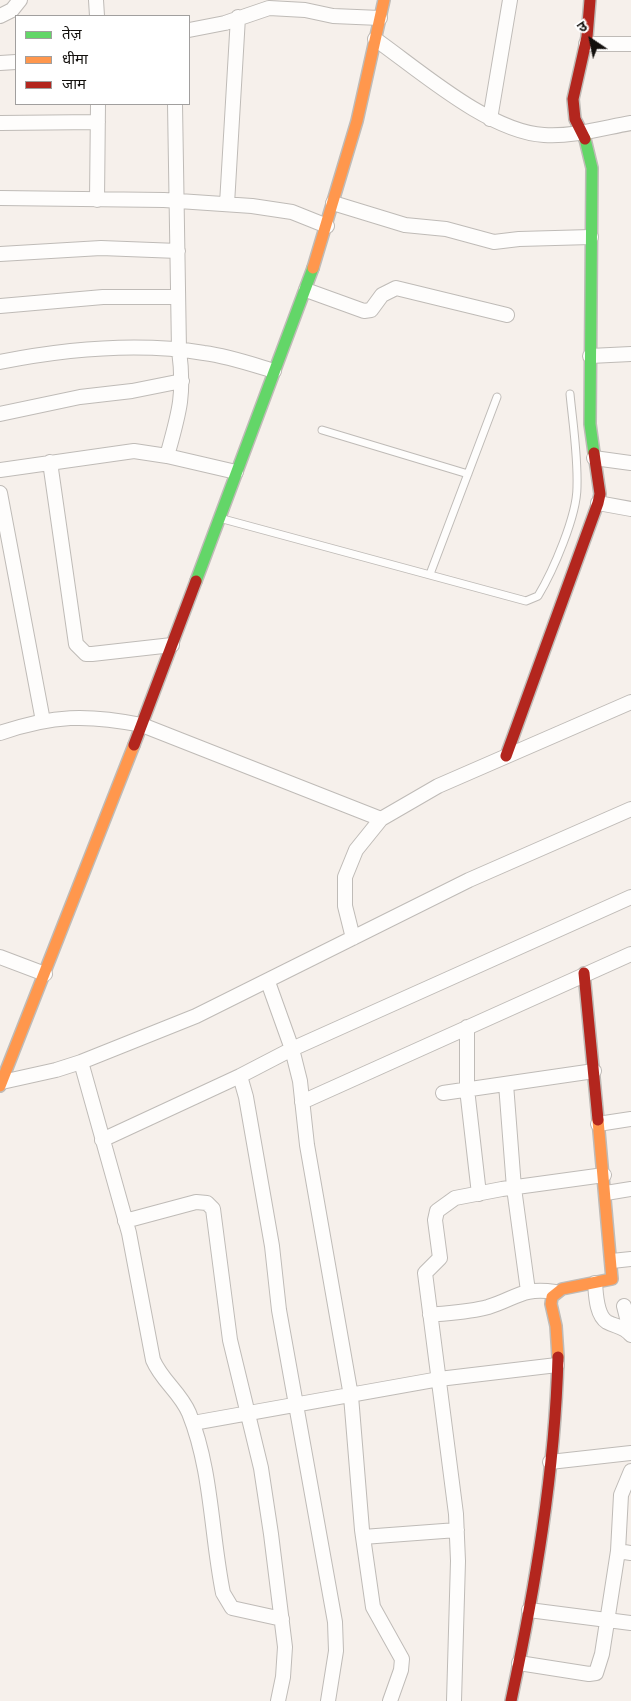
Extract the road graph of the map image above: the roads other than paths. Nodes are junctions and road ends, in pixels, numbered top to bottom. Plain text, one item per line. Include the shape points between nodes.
1 (20, 0) edge
2 (96, 0) edge
3 (384, 0) edge
4 (510, 0) edge
5 (590, 0) edge
6 (270, 4) edge
7 (316, 6) edge
8 (97, 15) edge
9 (0, 16) edge
10 (238, 17) junction
11 (380, 18) junction
12 (190, 30) edge
13 (375, 39) junction
14 (586, 44) junction
15 (631, 44) edge
16 (15, 62) edge
17 (0, 63) edge
18 (98, 105) edge
19 (175, 105) edge
20 (490, 119) junction
21 (98, 122) junction
22 (0, 123) edge
23 (631, 123) edge
24 (582, 132) junction
25 (0, 198) edge
26 (97, 200) junction
27 (176, 200) junction
28 (333, 203) junction
29 (227, 204) junction
30 (327, 226) junction
31 (591, 237) junction
32 (178, 251) junction
33 (0, 254) edge
34 (306, 290) junction
35 (178, 296) junction
36 (0, 306) edge
37 (507, 315) dead end
38 (178, 350) junction
39 (631, 354) edge
40 (590, 356) junction
41 (0, 362) edge
42 (274, 370) junction
43 (182, 381) junction
44 (570, 394) dead end
45 (497, 398) dead end
46 (0, 414) edge
47 (322, 430) dead end
48 (167, 456) junction
49 (594, 458) junction
50 (50, 462) junction
51 (631, 463) edge
52 (0, 470) edge
53 (236, 472) junction
54 (468, 474) junction
55 (0, 493) edge
56 (598, 503) junction
57 (631, 509) edge
58 (220, 518) junction
59 (430, 574) junction
60 (172, 645) junction
61 (631, 702) edge
62 (43, 721) junction
63 (142, 725) junction
64 (0, 733) edge
65 (506, 756) junction
66 (631, 809) edge
67 (380, 819) junction
68 (631, 897) edge
69 (353, 938) junction
70 (631, 954) edge
71 (0, 957) edge
72 (584, 973) junction
73 (45, 974) junction
74 (268, 982) junction
75 (467, 1027) junction
76 (292, 1049) junction
77 (81, 1062) junction
78 (594, 1071) junction
79 (240, 1076) junction
80 (1, 1084) edge
81 (506, 1084) junction
82 (467, 1089) junction
83 (443, 1093) dead end
84 (302, 1102) junction
85 (631, 1119) edge
86 (598, 1124) junction
87 (102, 1140) junction
88 (604, 1175) junction
89 (514, 1188) junction
90 (631, 1189) edge
91 (606, 1193) junction
92 (479, 1194) junction
93 (125, 1221) junction
94 (631, 1259) edge
95 (612, 1261) junction
96 (595, 1283) junction
97 (528, 1291) junction
98 (555, 1292) junction
99 (624, 1306) dead end
100 (430, 1315) junction
101 (631, 1335) edge
102 (557, 1365) junction
103 (439, 1379) junction
104 (351, 1396) junction
105 (297, 1405) junction
106 (248, 1412) junction
107 (193, 1423) junction
108 (631, 1453) edge
109 (550, 1462) junction
110 (631, 1471) edge
111 (626, 1495) edge
112 (457, 1530) junction
113 (363, 1538) junction
114 (624, 1552) edge
115 (529, 1610) junction
116 (282, 1619) junction
117 (608, 1620) junction
118 (631, 1623) edge
119 (519, 1663) junction
120 (278, 1701) edge
121 (328, 1701) edge
122 (390, 1701) edge
123 (454, 1701) edge
124 (511, 1701) edge

1 - 9 street via 12,10
2 - 8 street
3 - 11 main road
4 - 20 street
5 - 14 main road
6 - 7 street
6 - 10 street
7 - 11 street via 333,16
10 - 12 street
10 - 29 street
11 - 13 main road
13 - 20 street
13 - 28 main road
14 - 15 street
14 - 24 main road via 573,99 575,119
16 - 17 street
18 - 21 street
19 - 27 street
20 - 24 street via 542,135
21 - 22 street
21 - 26 street
23 - 24 street
24 - 31 main road via 592,168
25 - 26 street
26 - 27 street
27 - 29 street
27 - 32 street
28 - 30 main road
28 - 31 street via 405,225 446,229 494,242
29 - 30 street via 279,209
30 - 34 main road
31 - 40 main road
32 - 33 street via 101,248
32 - 35 street
34 - 37 street via 364,312 371,310 382,295 396,288
34 - 42 main road
35 - 36 street via 103,297
35 - 38 street
38 - 41 street via 122,348 64,352
38 - 42 street via 222,356
38 - 43 street
39 - 40 street
40 - 49 main road via 590,424
42 - 53 main road
43 - 46 street
43 - 48 street via 181,402
44 - 59 lane via 577,489 568,525 538,596 526,600
45 - 54 lane
47 - 54 lane
48 - 50 street via 134,451
48 - 53 street
49 - 51 street
49 - 56 main road via 599,483
50 - 52 street
50 - 60 street via 73,632 80,650 92,654
53 - 58 main road
54 - 59 lane
55 - 62 street
56 - 57 street
56 - 65 main road
58 - 59 lane
58 - 60 main road
60 - 63 main road
61 - 65 street
62 - 63 street via 84,716
62 - 64 street
63 - 67 street
63 - 73 main road
65 - 67 street via 419,795
66 - 69 street via 469,880
67 - 69 street via 360,844 345,877 345,906
68 - 76 street
69 - 74 street
70 - 72 street
71 - 73 street
72 - 75 street
72 - 78 main road
73 - 80 main road
74 - 76 street
74 - 77 street via 196,1016
75 - 82 street
75 - 84 street
76 - 79 street
76 - 84 street
77 - 80 street
77 - 87 street
78 - 81 street
78 - 86 main road
79 - 87 street
79 - 105 street via 272,1246 279,1310
81 - 82 street
81 - 89 street
82 - 83 street
82 - 92 street
84 - 104 street
85 - 86 street
86 - 88 main road
87 - 93 street
88 - 89 street
88 - 91 main road
89 - 92 street
89 - 97 street
90 - 91 street
91 - 95 main road
92 - 100 street via 456,1198 437,1210 435,1220 440,1258 425,1272
93 - 106 street via 196,1202 207,1203 213,1209 230,1340
93 - 107 street via 153,1360 158,1371 182,1399
94 - 95 street
95 - 96 main road via 612,1279
96 - 98 main road
96 - 101 street via 602,1316
97 - 98 street
97 - 100 street via 487,1307
98 - 102 main road via 550,1306 556,1327
99 - 101 street
100 - 103 street
102 - 103 street
102 - 109 main road
103 - 104 street
103 - 112 street
104 - 105 street
104 - 113 street
105 - 106 street
105 - 121 street via 337,1633
106 - 107 street
106 - 116 street via 261,1468
107 - 116 street via 205,1473 218,1569 227,1602 238,1610
108 - 109 street
109 - 115 main road
110 - 111 street
111 - 114 street
112 - 113 street
112 - 123 street
113 - 122 street via 373,1607 402,1660 402,1670
114 - 117 street
115 - 117 street
115 - 119 main road
116 - 120 street via 285,1659
117 - 118 street
117 - 119 street via 601,1664 596,1673
119 - 124 main road

